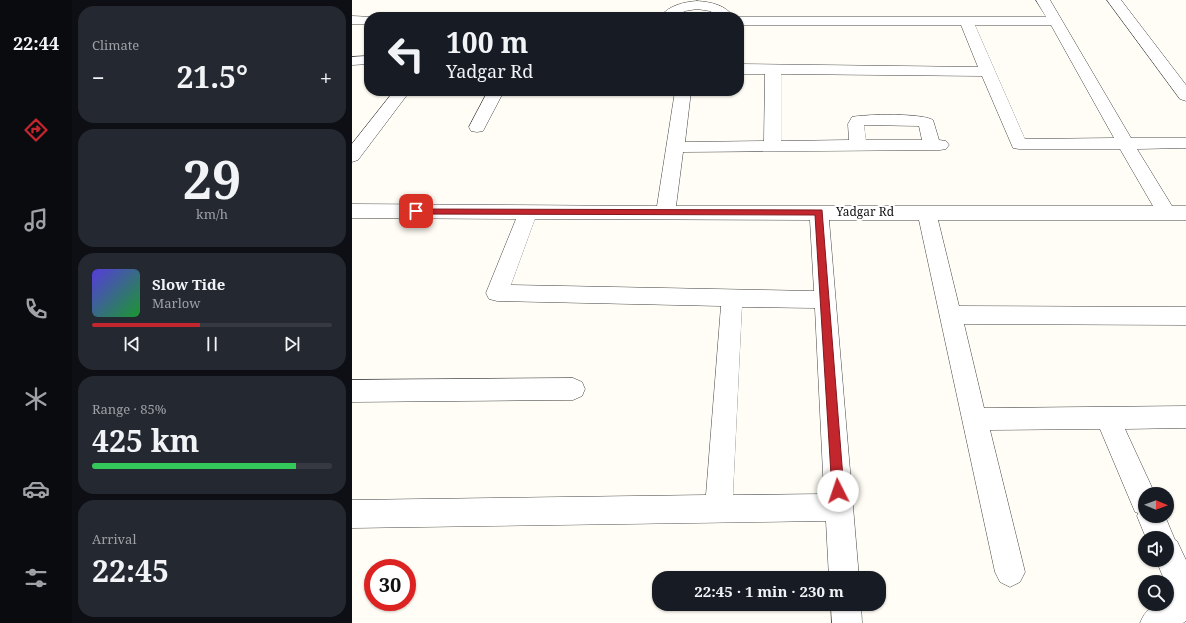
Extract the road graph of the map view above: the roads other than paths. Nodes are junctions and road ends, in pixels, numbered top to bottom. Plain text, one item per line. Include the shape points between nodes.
1 (1043, 0) edge
2 (1114, 0) edge
3 (700, 3) edge
4 (675, 12) edge
5 (723, 12) edge
6 (352, 20) edge
7 (364, 20) edge
8 (744, 20) edge
9 (966, 21) junction
10 (1054, 22) junction
11 (364, 60) edge
12 (352, 61) edge
13 (773, 68) junction
14 (744, 69) edge
15 (988, 72) junction
16 (398, 96) edge
17 (493, 96) edge
18 (682, 96) edge
19 (1186, 96) edge
20 (477, 127) dead end
21 (1186, 143) edge
22 (1125, 144) junction
23 (858, 146) junction
24 (674, 147) junction
25 (772, 147) junction
26 (352, 156) edge
27 (352, 211) edge
28 (819, 212) junction
29 (528, 213) junction
30 (666, 213) junction
31 (927, 213) junction
32 (1166, 213) junction
33 (1186, 214) edge
34 (732, 298) junction
35 (824, 300) junction
36 (951, 315) junction
37 (1186, 316) edge
38 (572, 389) dead end
39 (352, 391) edge
40 (1186, 417) edge
41 (1108, 418) junction
42 (974, 419) junction
43 (1138, 487) edge
44 (718, 507) junction
45 (839, 507) junction
46 (352, 514) edge
47 (1174, 567) edge
48 (844, 571) edge
49 (1010, 572) dead end
50 (1186, 594) edge
51 (1186, 604) edge
52 (846, 611) edge
53 (847, 623) edge
54 (1154, 623) edge

1 - 10 street
2 - 19 street
3 - 4 street
3 - 5 street
6 - 7 street
8 - 9 street
9 - 10 street
9 - 15 street
10 - 22 street
11 - 12 street
13 - 14 street
13 - 15 street
13 - 25 street
15 - 22 street via 1019,144
16 - 26 street
17 - 20 street
18 - 24 street
21 - 22 street
22 - 32 street
23 - 23 street via 936,145 927,124 923,121 863,120 856,124
23 - 25 street
24 - 25 street
24 - 30 street
27 - 29 street, Yadgar Rd
28 - 30 street, Yadgar Rd
28 - 31 street, Yadgar Rd
28 - 35 street
29 - 30 street, Yadgar Rd
29 - 34 street via 498,293
31 - 32 street, Yadgar Rd
31 - 36 street
32 - 33 street, Yadgar Rd
34 - 35 street
34 - 44 street
35 - 45 street
36 - 37 street
36 - 42 street
38 - 39 street
40 - 41 street
41 - 42 street
41 - 43 street
42 - 49 street
44 - 45 street
44 - 46 street
45 - 48 street
47 - 50 street
51 - 54 street
52 - 53 street

